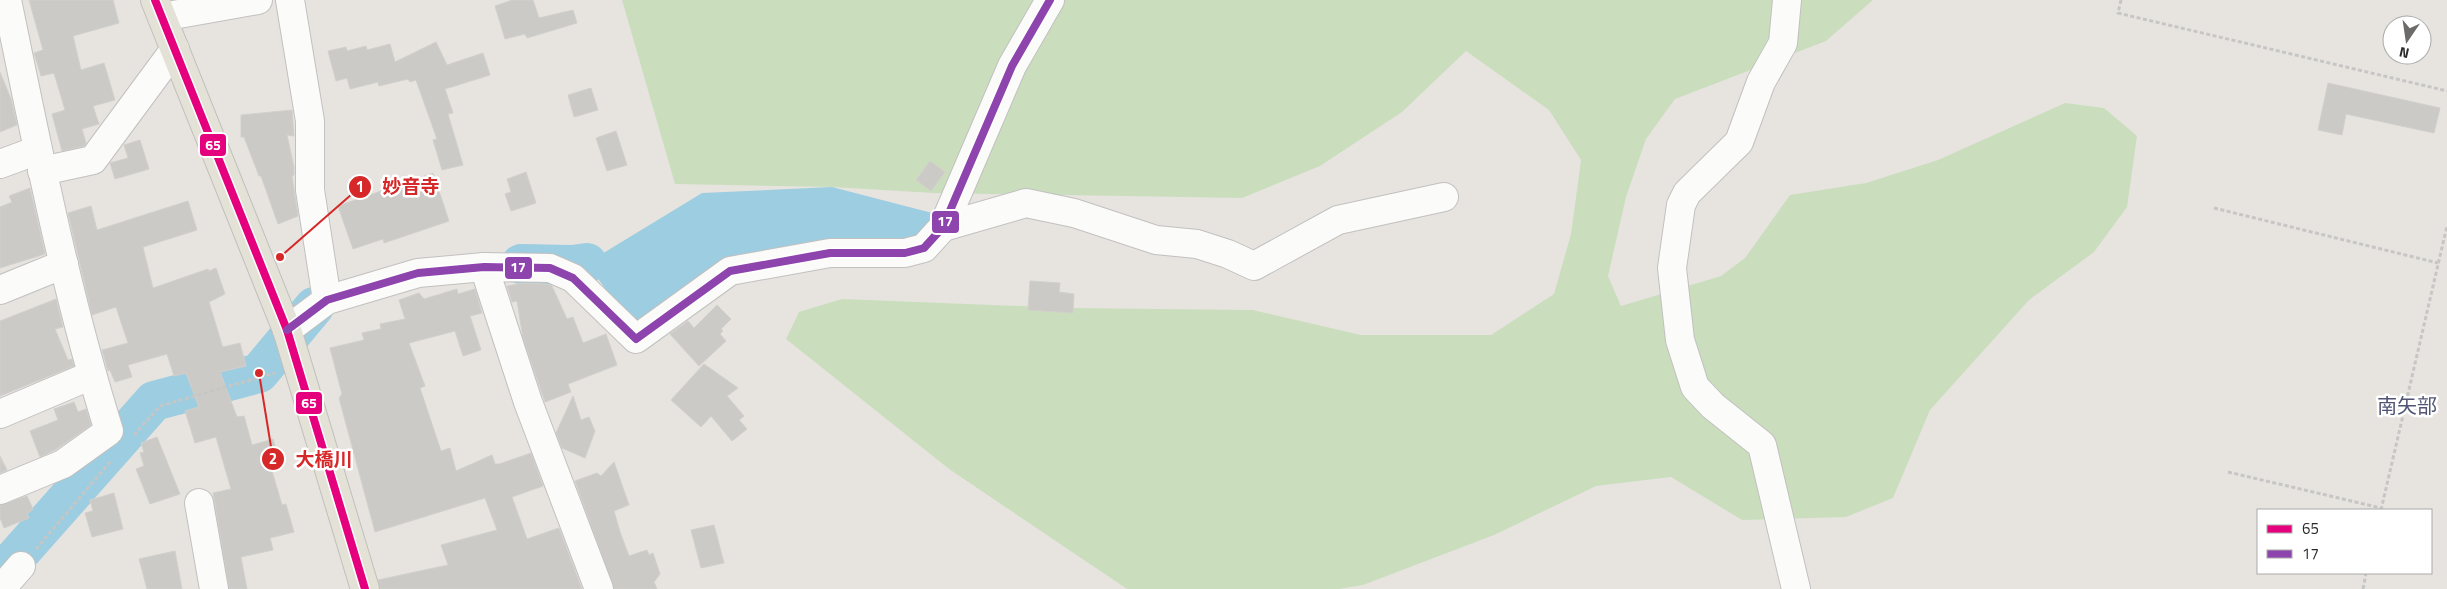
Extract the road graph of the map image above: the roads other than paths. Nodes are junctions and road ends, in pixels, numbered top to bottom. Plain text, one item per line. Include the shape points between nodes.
1 (258, 0) edge
2 (290, 0) edge
3 (1050, 0) edge
4 (1787, 0) edge
5 (159, 8) edge
6 (6, 11) edge
7 (175, 49) junction
8 (40, 160) junction
9 (0, 164) edge
10 (1444, 196) dead end
11 (943, 227) junction
12 (64, 264) junction
13 (484, 267) junction
14 (0, 290) edge
15 (326, 300) junction
16 (287, 330) junction
17 (92, 375) junction
18 (0, 414) edge
19 (0, 490) edge
20 (199, 503) dead end
21 (21, 566) road end
22 (1, 589) edge
23 (214, 589) edge
24 (365, 589) edge
25 (599, 589) edge
26 (1796, 589) edge

1 - 5 street
2 - 15 street via 310,121 310,190
3 - 11 street via 1012,66
4 - 26 street via 1783,43 1761,82 1738,142 1687,193 1681,206 1672,268 1680,340 1695,387 1713,406 1762,445
5 - 7 main road
6 - 8 street
7 - 8 street via 93,160
7 - 16 main road
8 - 9 street
8 - 12 street
10 - 11 street via 1338,220 1254,266 1197,244 1156,240 1074,213 1026,204
11 - 13 street via 924,248 905,253 830,253 730,271 636,340 574,278 550,268
12 - 14 street
12 - 17 street
13 - 15 street via 418,273
13 - 25 street via 528,402
15 - 16 street
16 - 24 main road
17 - 18 street
17 - 19 street via 117,438
20 - 23 street
21 - 22 street

